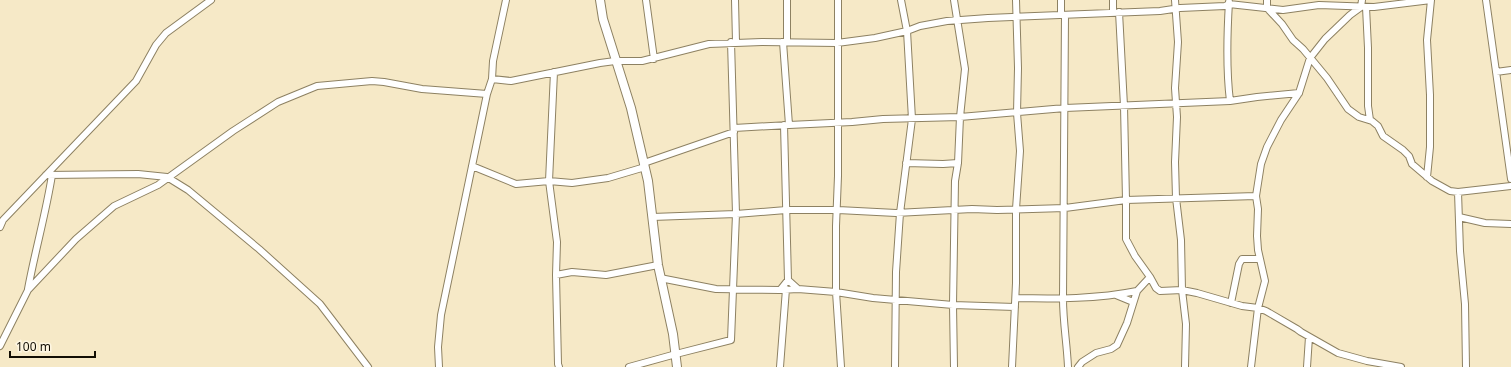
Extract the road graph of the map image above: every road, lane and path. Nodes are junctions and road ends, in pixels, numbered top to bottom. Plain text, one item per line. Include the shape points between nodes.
1 (211, 0) edge
2 (506, 0) edge
3 (600, 0) edge
4 (646, 0) edge
5 (735, 0) edge
6 (787, 0) edge
7 (838, 0) edge
8 (901, 0) edge
9 (954, 0) edge
10 (1016, 0) edge
11 (1061, 0) edge
12 (1113, 0) edge
13 (1175, 0) edge
14 (1267, 0) edge
15 (1362, 0) edge
16 (1486, 0) edge
17 (1229, 2) edge
18 (1319, 2) edge
19 (1363, 7) junction
20 (1176, 8) junction
21 (1267, 8) junction
22 (1116, 12) junction
23 (1063, 15) junction
24 (1017, 17) junction
25 (957, 21) junction
26 (907, 31) junction
27 (733, 42) junction
28 (785, 42) junction
29 (837, 43) junction
30 (1310, 58) junction
31 (654, 59) junction
32 (616, 61) junction
33 (1511, 70) edge
34 (554, 72) junction
35 (1496, 72) junction
36 (492, 79) junction
37 (1299, 93) junction
38 (487, 94) junction
39 (1230, 102) junction
40 (1176, 105) junction
41 (1124, 106) junction
42 (1065, 108) junction
43 (1017, 113) junction
44 (960, 117) junction
45 (912, 119) junction
46 (1370, 120) junction
47 (838, 123) junction
48 (787, 125) junction
49 (734, 130) junction
50 (906, 163) junction
51 (958, 163) junction
52 (644, 165) junction
53 (472, 166) junction
54 (49, 175) junction
55 (167, 177) junction
56 (1427, 177) junction
57 (1511, 179) edge
58 (549, 181) junction
59 (1511, 186) edge
60 (1458, 192) junction
61 (1256, 196) junction
62 (1176, 198) junction
63 (1126, 200) junction
64 (1064, 208) junction
65 (1016, 209) junction
66 (786, 210) junction
67 (838, 210) junction
68 (955, 210) junction
69 (900, 213) junction
70 (736, 214) junction
71 (652, 217) junction
72 (1458, 217) junction
73 (1511, 224) edge
74 (0, 227) edge
75 (1260, 259) junction
76 (658, 265) junction
77 (556, 275) junction
78 (1150, 277) junction
79 (660, 278) junction
80 (788, 280) junction
81 (734, 288) junction
82 (798, 288) junction
83 (783, 289) junction
84 (28, 290) junction
85 (1182, 290) junction
86 (1137, 291) junction
87 (836, 292) junction
88 (1116, 295) junction
89 (1016, 298) junction
90 (1063, 298) junction
91 (896, 299) junction
92 (1133, 302) junction
93 (1232, 303) junction
94 (953, 305) junction
95 (1015, 306) junction
96 (1258, 308) junction
97 (1309, 337) junction
98 (0, 346) edge
99 (676, 354) junction
100 (1367, 364) edge
101 (368, 367) edge
102 (439, 367) edge
103 (559, 367) edge
104 (629, 367) edge
105 (677, 367) edge
106 (780, 367) edge
107 (841, 367) edge
108 (895, 367) edge
109 (954, 367) edge
110 (1012, 367) edge
111 (1068, 367) edge
112 (1078, 367) edge
113 (1185, 367) edge
114 (1251, 367) edge
115 (1307, 367) edge
116 (1401, 367) edge
117 (1466, 367) edge

1 - 54 street via 166,33 156,45 136,81
2 - 36 street via 493,61
3 - 32 street
4 - 31 street
5 - 27 street
6 - 28 street
7 - 29 street
8 - 26 street
9 - 25 street
10 - 24 street
11 - 23 street
12 - 22 street
13 - 20 street
14 - 21 street
15 - 19 street
16 - 35 street
17 - 20 street via 1225,6
17 - 21 street
17 - 39 street via 1227,26
18 - 19 street
18 - 21 street via 1283,10
19 - 30 street via 1350,15 1325,39
19 - 46 street via 1368,48
19 - 56 street via 1431,0 1427,40 1430,110
20 - 22 street
20 - 40 street
21 - 30 street
22 - 23 street
22 - 41 street
23 - 24 street
23 - 42 street
24 - 25 street
24 - 43 street
25 - 26 street via 920,26
25 - 44 street via 965,69
26 - 29 street
26 - 45 street
27 - 28 street
27 - 31 street via 709,44
27 - 49 street
28 - 29 street
28 - 48 street
29 - 47 street
30 - 37 street
30 - 46 street via 1348,109 1359,117
31 - 32 street
32 - 34 street
32 - 52 street via 631,108
33 - 35 street
34 - 36 street via 510,81
34 - 58 street
35 - 57 street
36 - 38 street
37 - 39 street
37 - 61 street via 1267,147 1261,164
38 - 53 street
38 - 55 street via 422,89 372,81 317,86 278,102
39 - 40 street
40 - 41 street
40 - 62 street
41 - 42 street
41 - 63 street
42 - 43 street
42 - 64 street
43 - 44 street
43 - 65 street via 1020,151
44 - 45 street
44 - 51 street
45 - 47 street
45 - 50 street
46 - 56 street via 1378,126 1383,136 1404,150 1412,164
47 - 48 street
47 - 67 street
48 - 49 street
48 - 66 street
49 - 52 street
49 - 70 street
50 - 51 street
50 - 69 street
51 - 68 street
52 - 58 street via 608,178 572,183
52 - 71 street
53 - 58 street via 516,184
53 - 102 street via 441,315
54 - 55 street via 138,174
54 - 74 street via 3,220
54 - 84 street via 45,213
55 - 84 street via 148,190 114,206 76,239
55 - 101 street via 188,190 260,249 320,304
56 - 60 street via 1445,189
58 - 77 street via 557,242
59 - 60 street
60 - 72 street
61 - 62 street
61 - 75 street
62 - 63 street
62 - 85 street via 1180,226
63 - 64 street
63 - 78 street via 1126,239
64 - 65 street
64 - 90 street
65 - 68 street
65 - 89 street
66 - 67 street
66 - 70 street
66 - 80 street
67 - 69 street
67 - 87 street
68 - 69 street
68 - 94 street
69 - 91 street
70 - 71 street
70 - 81 street
71 - 76 street
72 - 73 street via 1485,223
72 - 117 street via 1465,304
75 - 93 street via 1242,259
75 - 96 street via 1265,282
76 - 77 street via 606,275 572,272
76 - 79 street
77 - 103 street
78 - 85 street via 1160,291
78 - 86 street
79 - 81 street via 704,287
79 - 99 street
80 - 82 street
80 - 83 street
81 - 83 street
81 - 99 street via 731,340
82 - 83 street
82 - 87 street
83 - 106 street
84 - 98 street
85 - 93 street
85 - 113 street via 1186,324
86 - 88 street
86 - 92 street
87 - 91 street
87 - 107 street
88 - 90 street
88 - 92 street
89 - 90 street
89 - 95 street
90 - 111 street
91 - 94 street
91 - 108 street
92 - 112 street via 1117,345 1096,353
93 - 96 street
94 - 95 street
94 - 109 street
95 - 110 street
96 - 97 street
96 - 114 street
97 - 100 street
97 - 115 street
99 - 104 street
99 - 105 street
100 - 116 street

